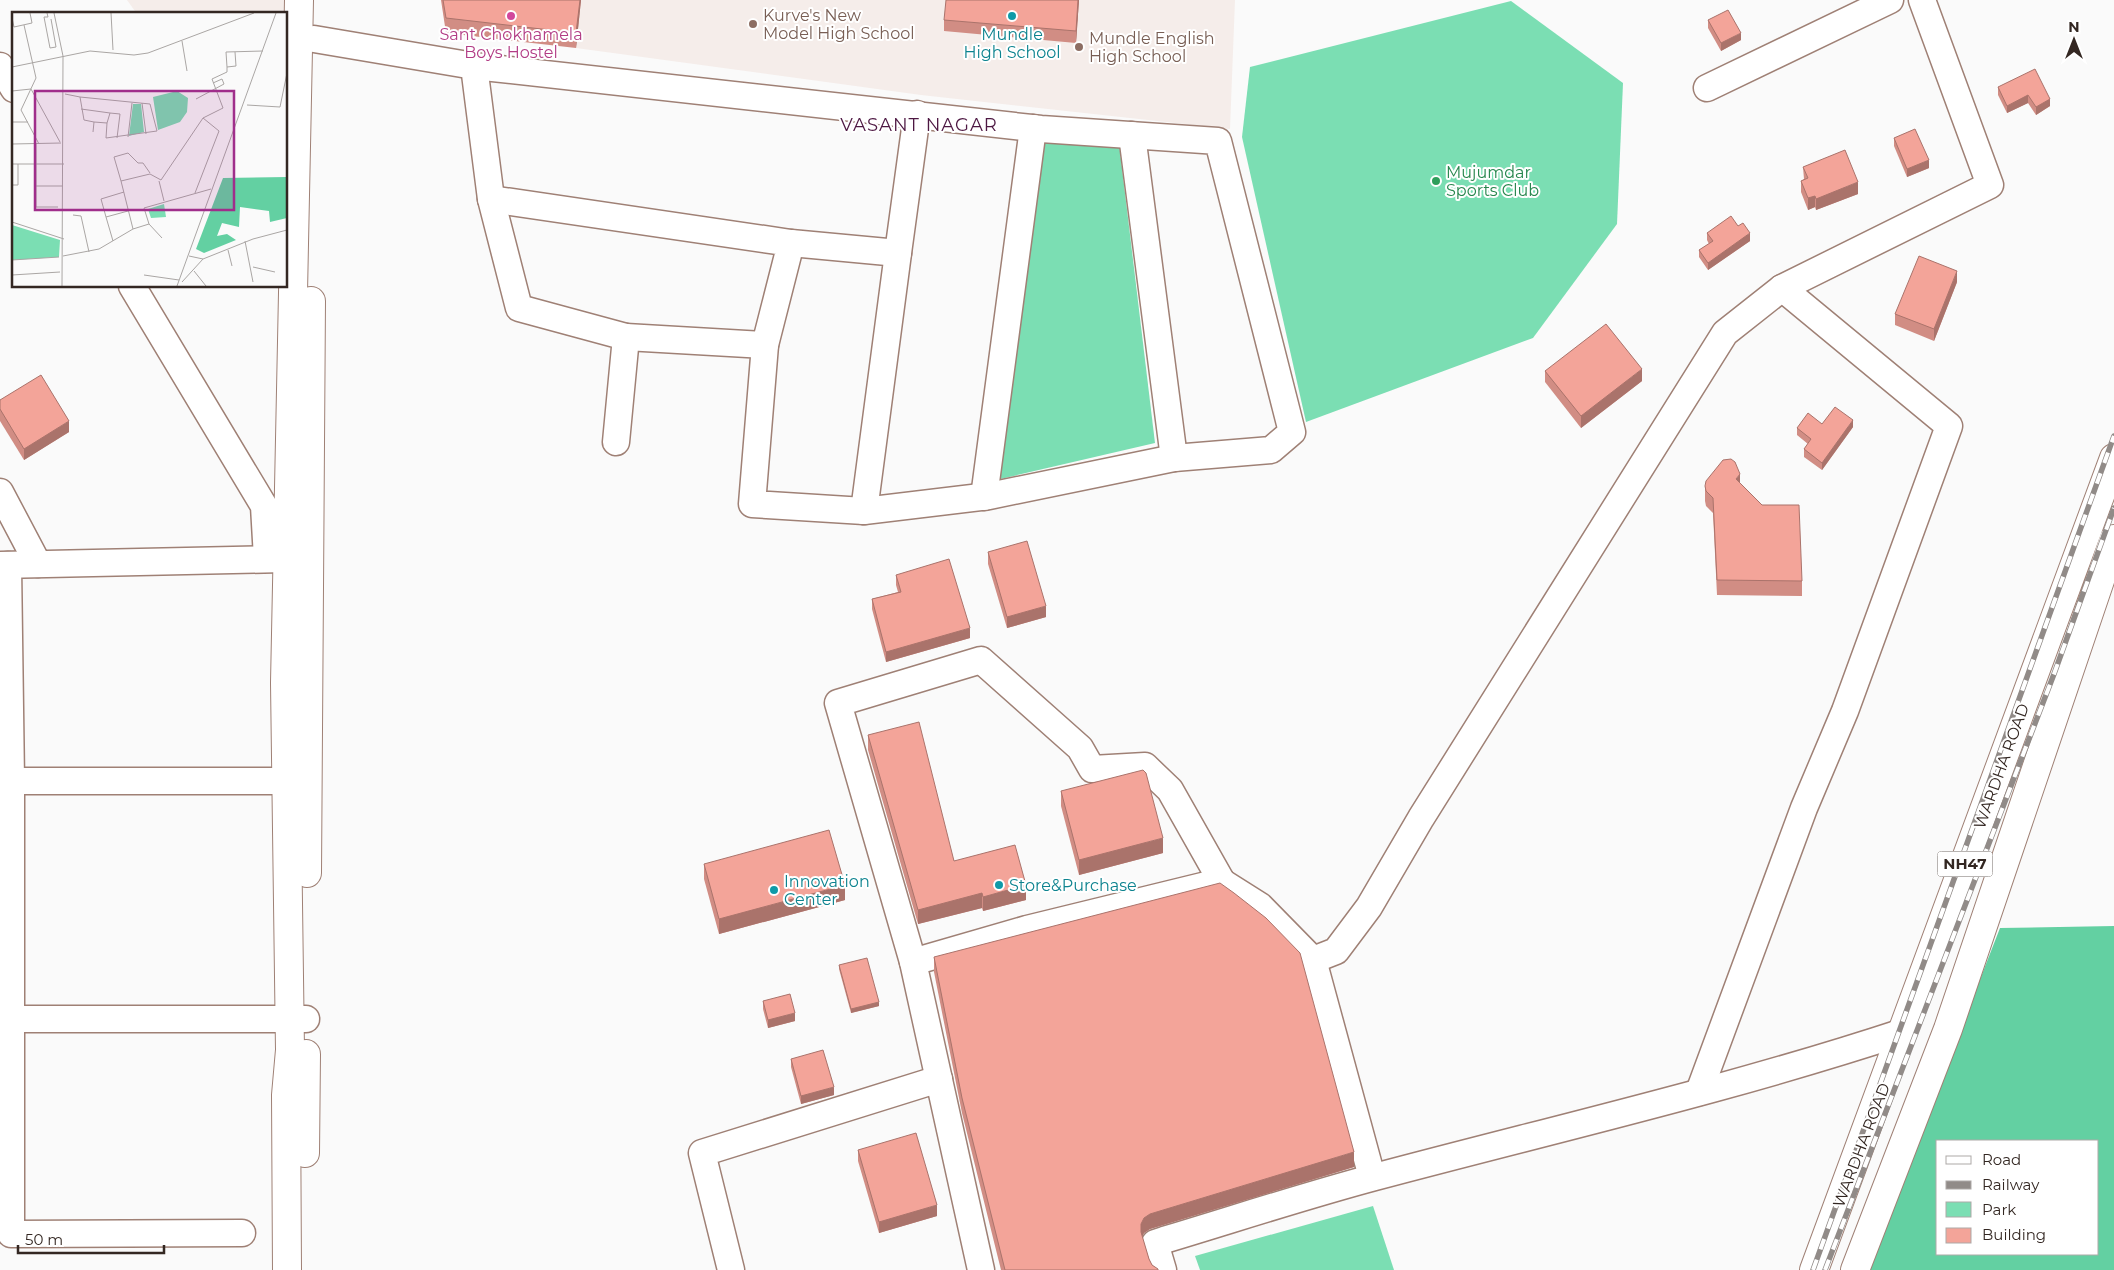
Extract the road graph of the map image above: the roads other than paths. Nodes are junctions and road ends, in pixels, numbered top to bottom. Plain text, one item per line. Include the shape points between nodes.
1 (299, 0) edge
2 (314, 0) edge
3 (1890, 0) edge
4 (1922, 0) edge
5 (314, 39) junction
6 (0, 66) edge
7 (474, 66) junction
8 (12, 86) edge
9 (1707, 88) dead end
10 (917, 114) junction
11 (1033, 128) junction
12 (1132, 135) junction
13 (491, 200) junction
14 (791, 243) junction
15 (898, 252) junction
16 (133, 288) edge
17 (1782, 288) junction
18 (626, 337) junction
19 (765, 345) junction
20 (616, 442) dead end
21 (1174, 458) junction
22 (2114, 458) edge
23 (0, 492) edge
24 (984, 496) junction
25 (864, 512) junction
26 (2114, 539) edge
27 (288, 558) junction
28 (4, 564) edge
29 (38, 564) junction
30 (6, 781) edge
31 (297, 781) junction
32 (1222, 882) junction
33 (1313, 960) junction
34 (913, 962) junction
35 (11, 1019) junction
36 (297, 1019) junction
37 (1903, 1032) junction
38 (939, 1079) junction
39 (1699, 1092) junction
40 (1372, 1177) junction
41 (242, 1233) dead end
42 (287, 1270) edge
43 (304, 1270) edge
44 (731, 1270) edge
45 (981, 1270) edge
46 (1163, 1270) edge
47 (1814, 1270) edge
48 (1855, 1270) edge

1 - 27 main road
2 - 5 main road
3 - 9 street
4 - 17 street via 1990,185
5 - 7 street
5 - 27 main road
6 - 8 street
7 - 10 street
7 - 13 street
10 - 11 street
10 - 15 street
11 - 12 street
11 - 24 street
12 - 21 street
12 - 21 street via 1218,141 1292,432 1272,450
13 - 14 street
13 - 18 street via 519,308
14 - 15 street
14 - 19 street
15 - 25 street
16 - 27 street via 264,506
17 - 33 street via 1725,334 1421,818 1369,907 1336,951
17 - 39 street via 1950,426
18 - 19 street
18 - 20 street
19 - 25 street via 752,504
21 - 24 street
22 - 37 main road, WARDHA ROAD / NH47
23 - 29 street
24 - 25 street
26 - 48 main road, WARDHA ROAD / NH47 via 1948,1029
27 - 29 street
27 - 31 main road via 285,683
28 - 29 street
28 - 30 street
30 - 31 street
30 - 35 street
31 - 36 main road
32 - 33 street via 1260,906
32 - 34 street via 1027,929
32 - 34 street via 1170,790 1144,766 1092,769 1080,748 981,660 838,703
33 - 40 street
34 - 38 street
35 - 36 street
35 - 41 street via 11,1234
36 - 42 main road via 286,1095
36 - 43 main road
37 - 39 street
37 - 47 main road, WARDHA ROAD / NH47
38 - 44 street via 702,1153
38 - 45 street
39 - 40 street
40 - 46 street via 1155,1243

